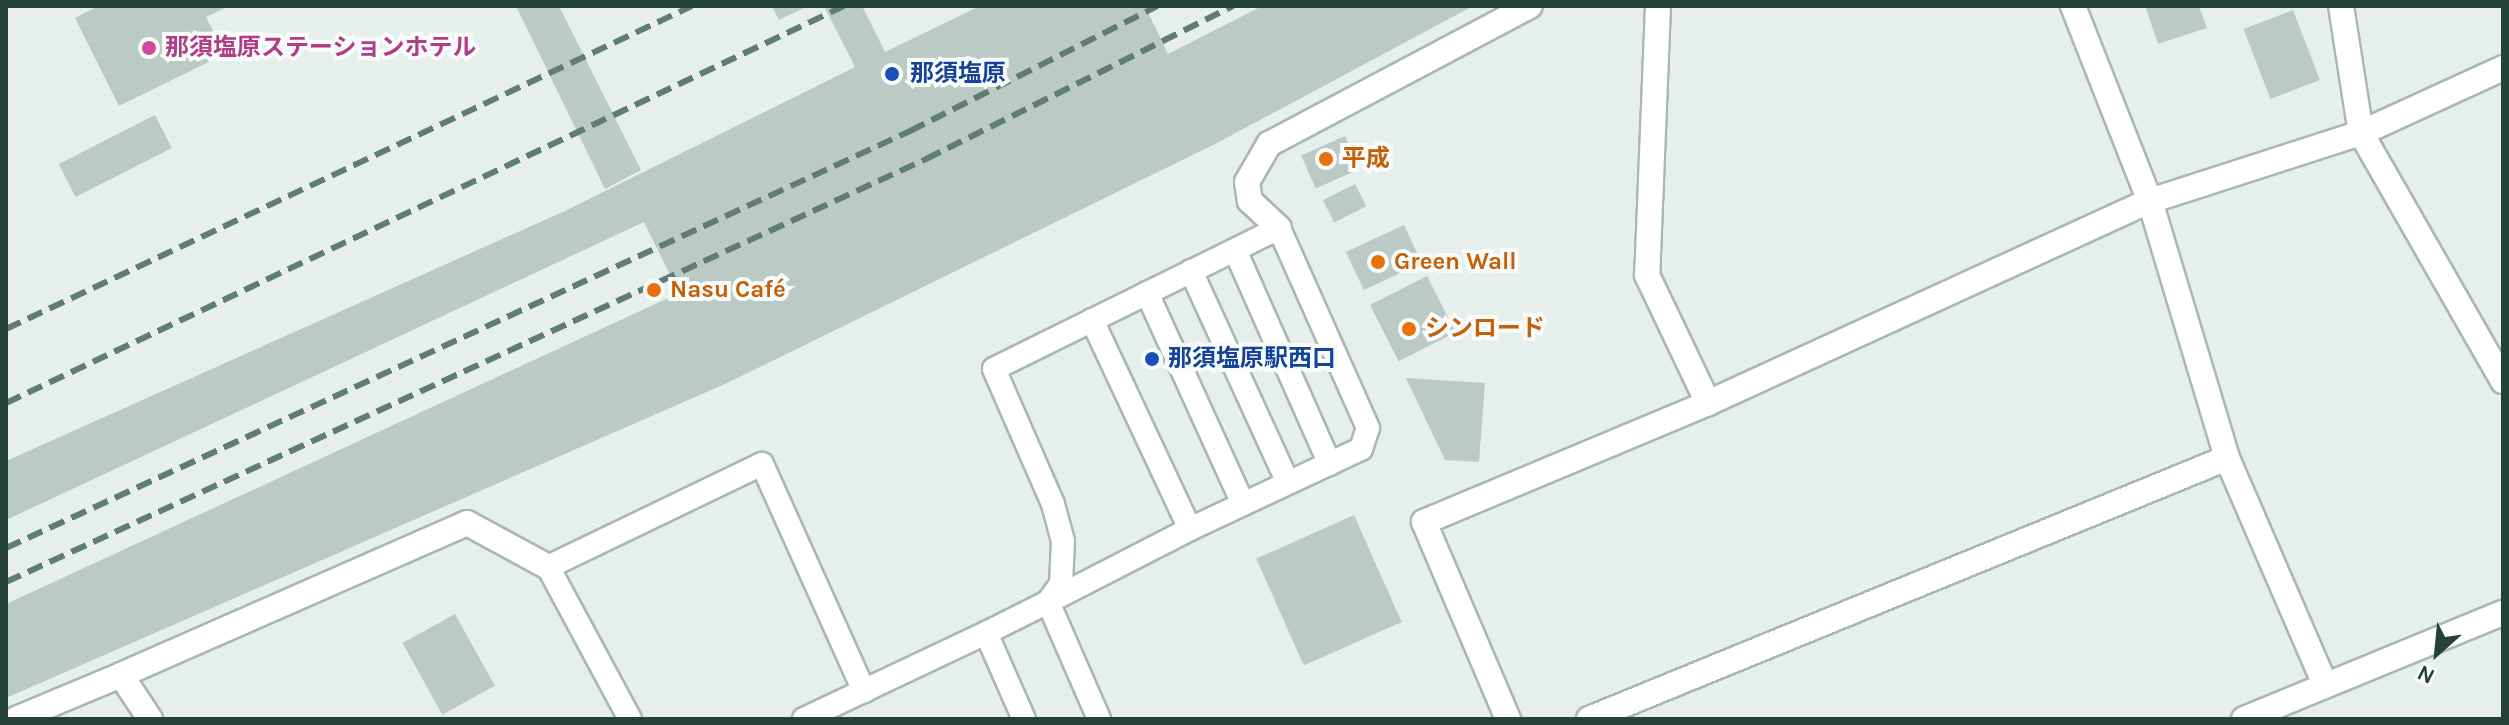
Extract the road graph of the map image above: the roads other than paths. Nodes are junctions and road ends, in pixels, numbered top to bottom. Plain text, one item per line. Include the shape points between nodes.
1 (1530, 6) edge
2 (1658, 6) edge
3 (2073, 6) edge
4 (2341, 6) edge
5 (2503, 68) edge
6 (2361, 133) junction
7 (2150, 201) junction
8 (1279, 228) junction
9 (1235, 250) junction
10 (1191, 271) junction
11 (1147, 293) junction
12 (1092, 320) junction
13 (2503, 381) edge
14 (1708, 403) junction
15 (2227, 458) junction
16 (1330, 464) junction
17 (1288, 483) junction
18 (1243, 504) junction
19 (1190, 529) junction
20 (548, 567) junction
21 (1048, 602) junction
22 (2503, 613) edge
23 (986, 633) junction
24 (121, 675) junction
25 (2325, 685) junction
26 (864, 691) junction
27 (16, 719) edge
28 (150, 719) edge
29 (630, 719) edge
30 (804, 719) edge
31 (1024, 719) edge
32 (1099, 719) edge
33 (1508, 719) edge
34 (1589, 719) edge
35 (2244, 719) edge

1 - 8 street via 1269,144 1247,182 1250,201
2 - 14 street via 1647,275
3 - 7 street
4 - 6 street
5 - 6 street
6 - 7 street
6 - 13 street
7 - 14 street
7 - 15 street
8 - 9 lane
8 - 16 lane via 1368,428 1361,449
9 - 10 lane
9 - 16 lane
10 - 11 lane
10 - 17 lane
11 - 12 lane
11 - 18 lane
12 - 19 lane
12 - 21 lane via 994,369 1053,504 1063,541 1061,584
14 - 33 street via 1424,522
15 - 25 street
15 - 34 street
16 - 17 lane
17 - 18 lane
18 - 19 lane
19 - 21 lane
20 - 24 street via 467,523
20 - 26 lane via 762,464
20 - 29 lane
21 - 23 lane
21 - 32 lane
22 - 25 street
23 - 26 lane
23 - 31 lane
24 - 27 street
24 - 28 street
25 - 35 street
26 - 30 lane

